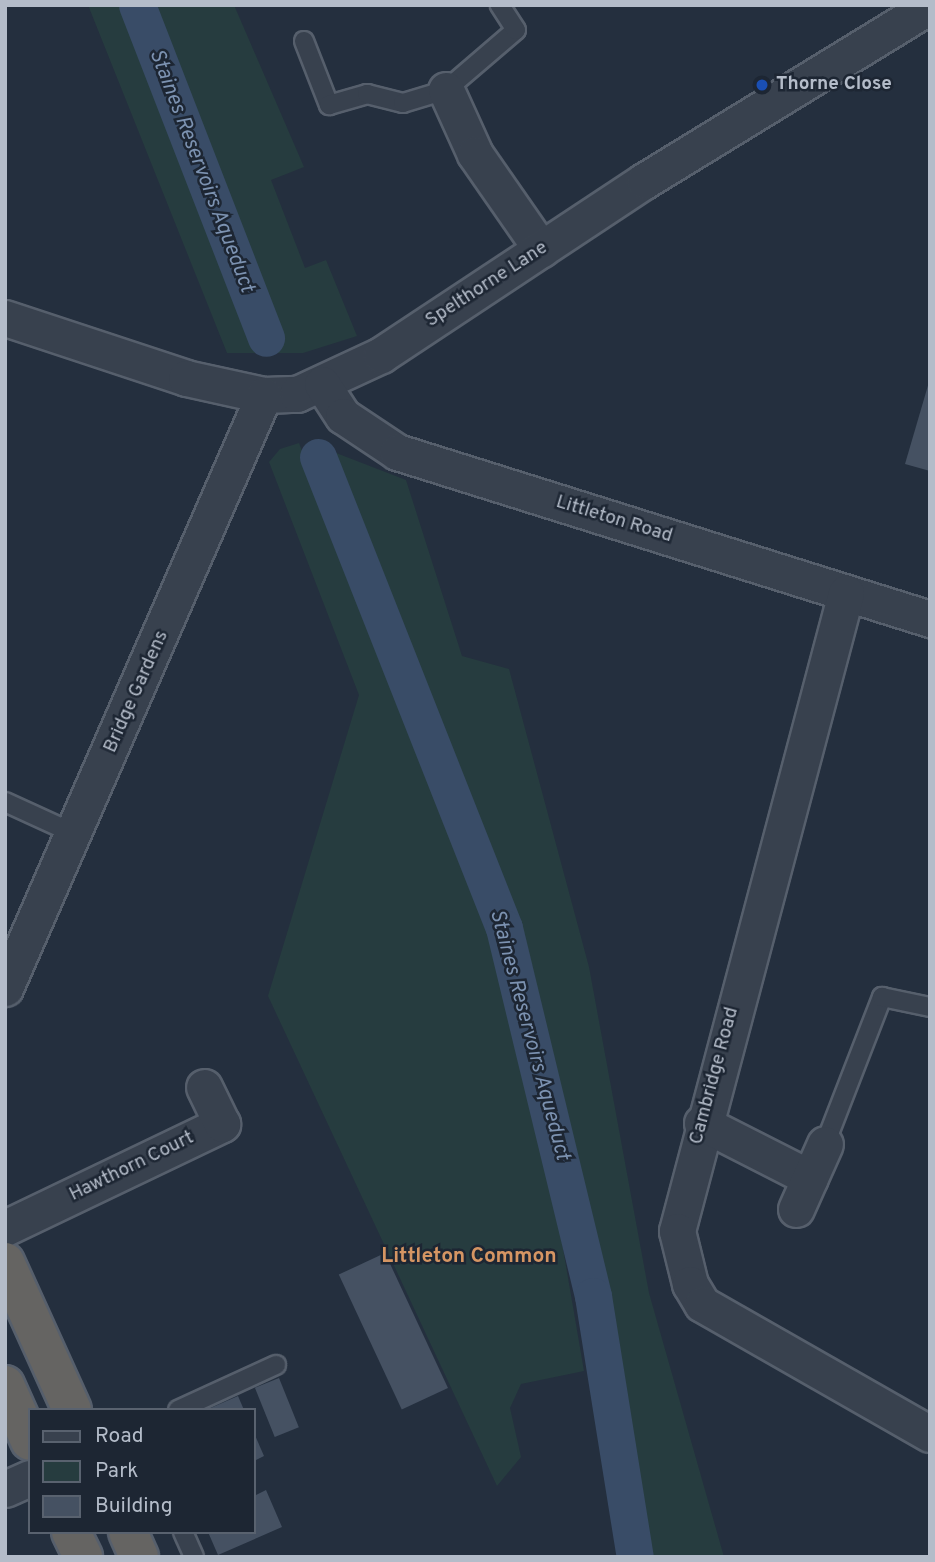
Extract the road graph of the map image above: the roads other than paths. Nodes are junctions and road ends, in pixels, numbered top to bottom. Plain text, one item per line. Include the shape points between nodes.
1 (500, 5) edge
2 (930, 6) edge
3 (304, 41) dead end
4 (446, 90) junction
5 (541, 249) junction
6 (5, 318) edge
7 (322, 384) junction
8 (264, 395) junction
9 (846, 593) junction
10 (930, 619) edge
11 (5, 802) edge
12 (75, 834) junction
13 (5, 988) edge
14 (930, 1007) edge
15 (204, 1087) dead end
16 (702, 1123) junction
17 (825, 1144) joint
18 (5, 1228) edge
19 (5, 1262) edge
20 (276, 1365) dead end
21 (5, 1385) edge
22 (71, 1408) edge
23 (182, 1408) edge
24 (930, 1434) edge
25 (28, 1437) edge
26 (28, 1479) edge
27 (5, 1489) edge
28 (72, 1534) edge
29 (129, 1534) edge
30 (184, 1534) edge
31 (83, 1557) edge
32 (139, 1557) edge
33 (194, 1557) edge

1 - 4 lane via 516,30
2 - 5 street, Spelthorne Lane
3 - 4 lane via 329,105 367,94 403,103
4 - 5 street via 475,154
5 - 7 street, Spelthorne Lane via 381,355
6 - 8 street, Spelthorne Lane via 186,377
7 - 8 street, Spelthorne Lane via 297,394
7 - 9 street, Littleton Road via 342,416 397,452
8 - 12 street, Bridge Gardens
9 - 10 street, Littleton Road
9 - 16 street, Cambridge Road
11 - 12 lane
12 - 13 street, Bridge Gardens
14 - 17 lane via 882,997
15 - 18 street, Hawthorn Court via 222,1124
16 - 17 street via 803,1193
16 - 24 street, Cambridge Road via 677,1231 690,1284 702,1304
19 - 22 highway
20 - 23 lane
21 - 25 highway
26 - 27 street
28 - 31 highway
29 - 32 highway
30 - 33 lane

